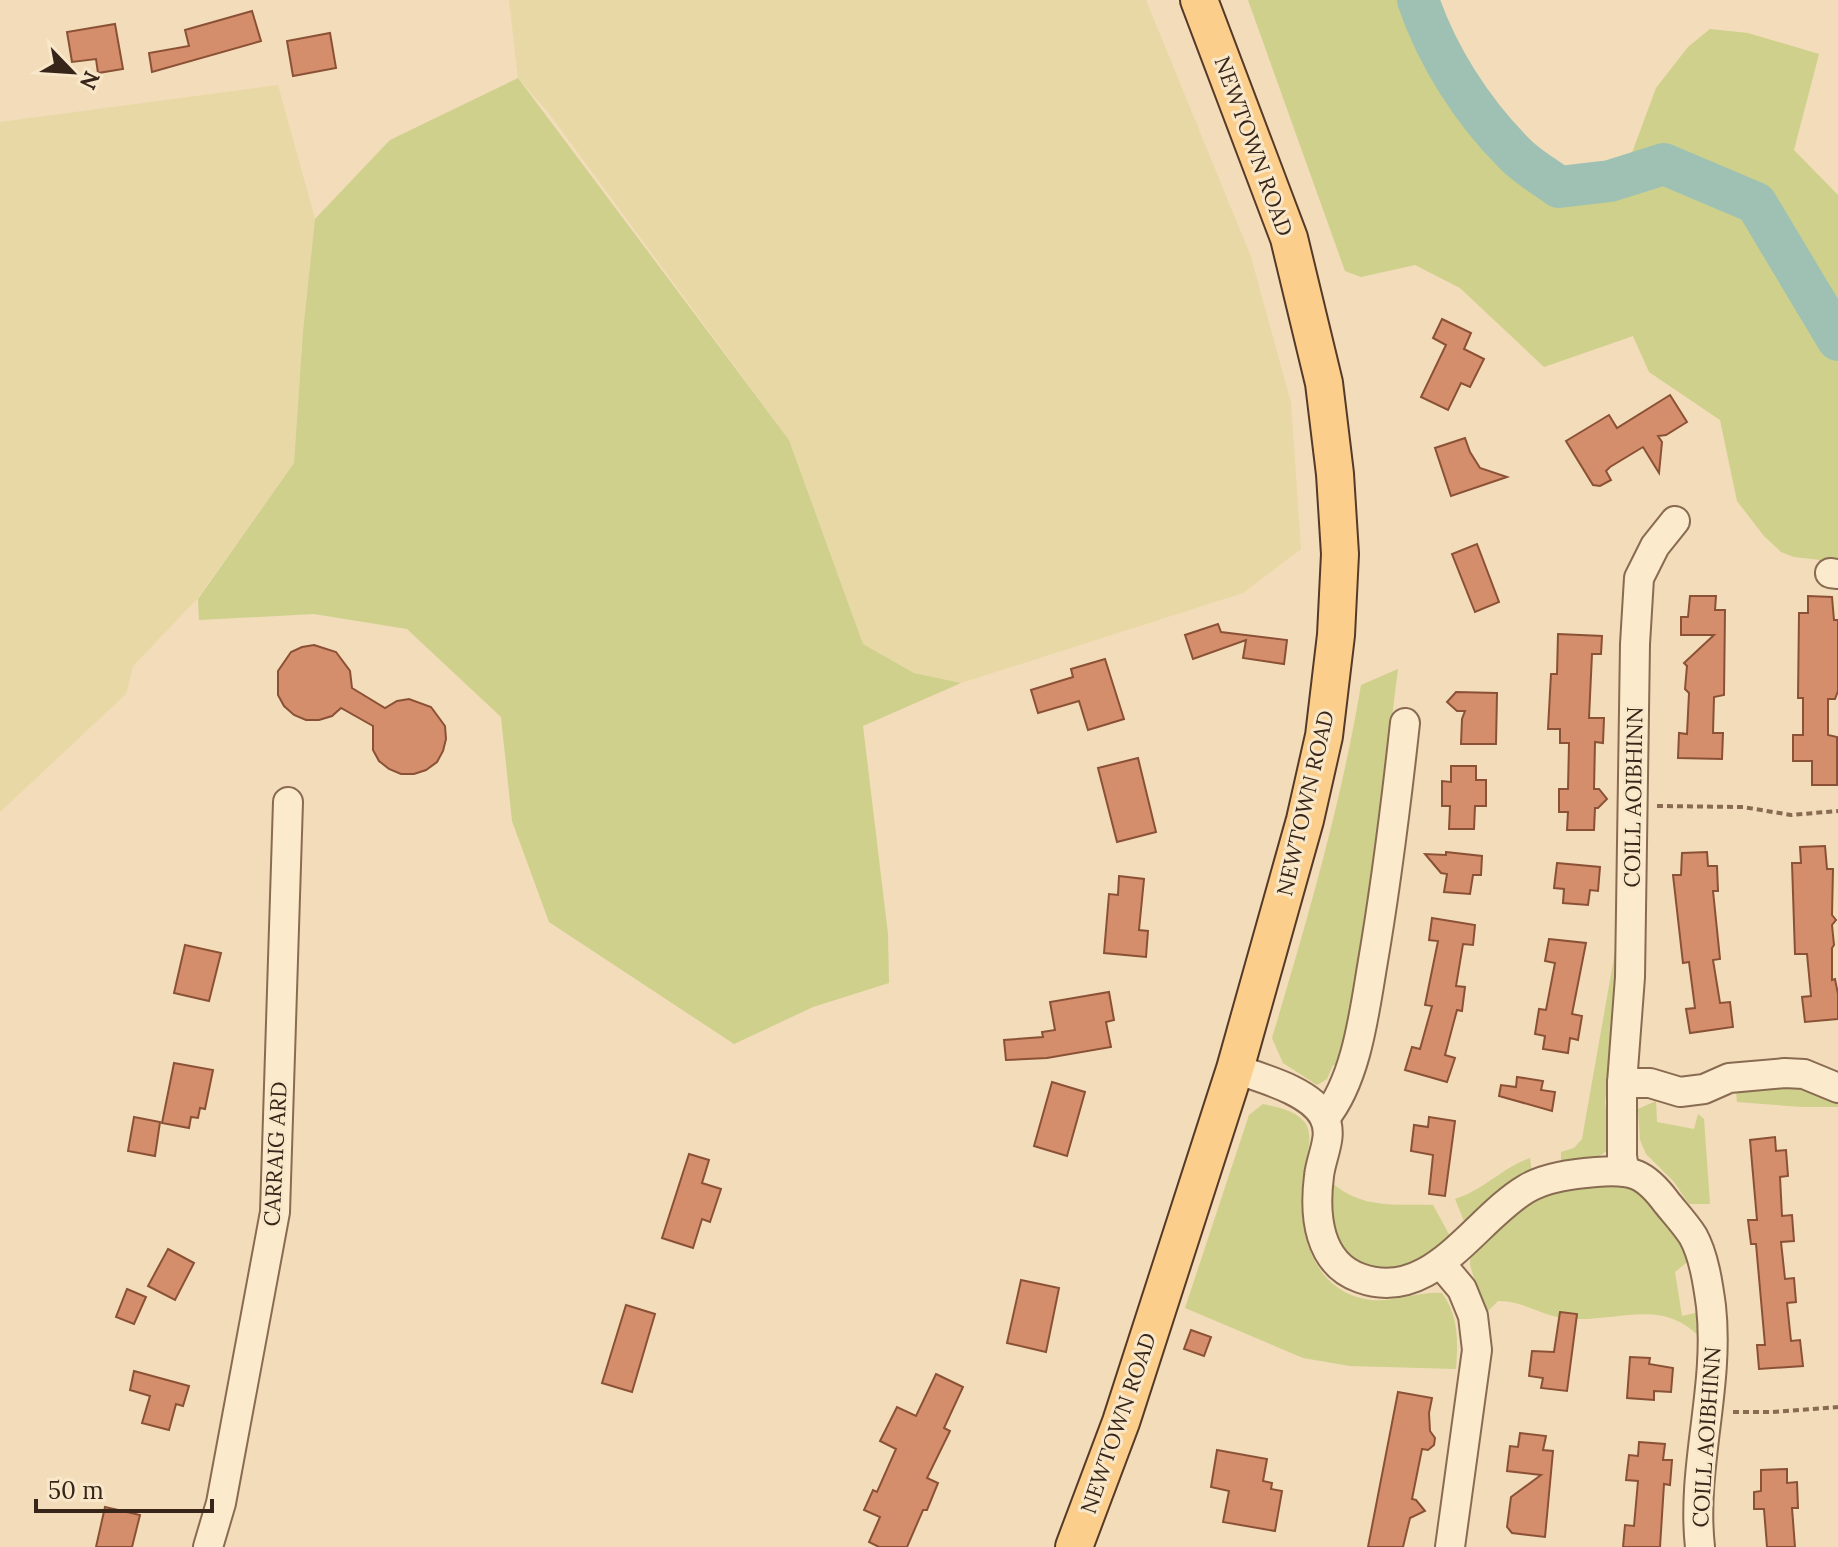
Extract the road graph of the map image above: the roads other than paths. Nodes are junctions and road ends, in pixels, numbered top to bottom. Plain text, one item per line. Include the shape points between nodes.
1 (1199, 0) edge
2 (1675, 521) dead end
3 (1405, 723) dead end
4 (288, 802) dead end
5 (1235, 1069) junction
6 (1622, 1083) junction
7 (1838, 1088) edge
8 (1325, 1118) junction
9 (1624, 1169) junction
10 (1441, 1264) junction
11 (208, 1547) edge
12 (1074, 1547) edge
13 (1450, 1547) edge
14 (1700, 1547) edge

1 - 5 main road, NEWTOWN ROAD via 1289,238 1324,383 1340,554 1324,736
2 - 6 street, COILL AOIBHINN via 1639,578 1630,977
3 - 8 street via 1366,1006 1348,1075
4 - 11 street, CARRAIG ARD via 275,1212 221,1503
5 - 8 street via 1281,1085 1315,1105
5 - 12 main road, NEWTOWN ROAD via 1121,1422
6 - 7 street via 1650,1083 1680,1092 1729,1078 1785,1073 1804,1074
6 - 9 street, COILL AOIBHINN
8 - 10 street via 1328,1134 1317,1205 1328,1253 1344,1271 1379,1283 1399,1282
9 - 10 street via 1571,1174 1529,1187 1496,1210
9 - 14 street, COILL AOIBHINN via 1657,1188 1694,1238 1708,1283 1713,1327 1699,1486
10 - 13 street via 1462,1289 1473,1316 1477,1350

